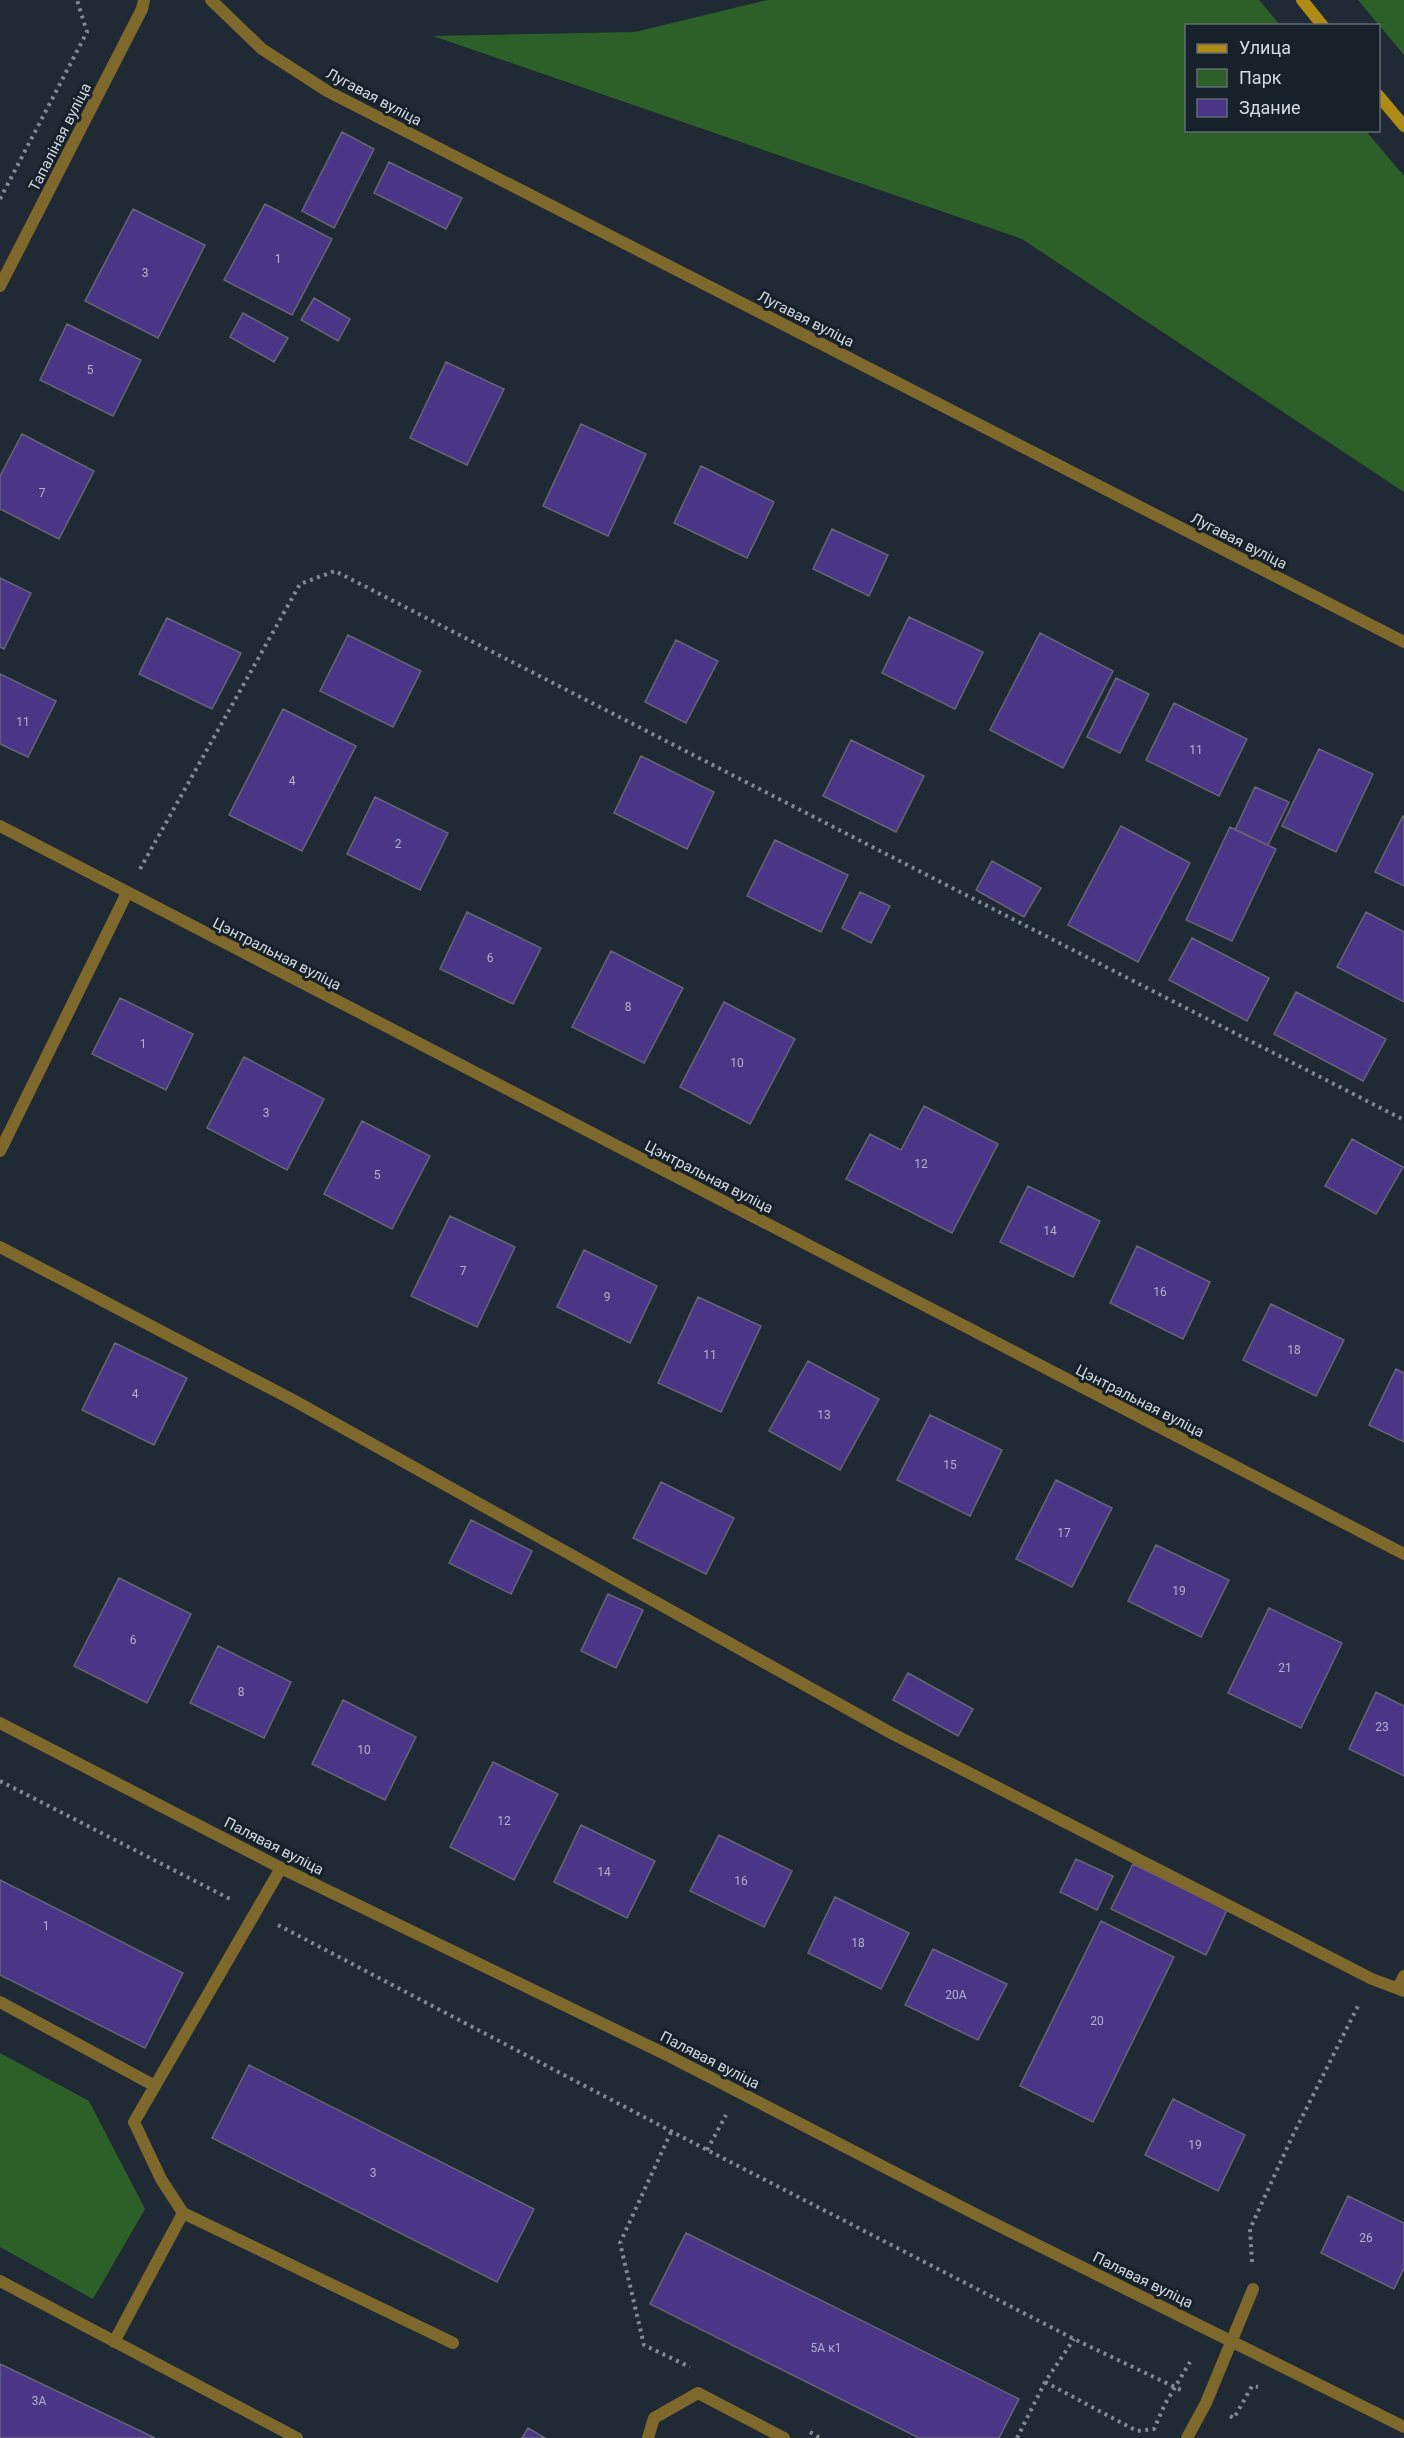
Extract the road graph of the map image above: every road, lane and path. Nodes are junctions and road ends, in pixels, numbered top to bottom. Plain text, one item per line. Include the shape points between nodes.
1 (77, 0) edge
2 (144, 0) edge
3 (211, 0) edge
4 (1302, 0) edge
5 (1321, 24) edge
6 (1380, 97) edge
7 (1404, 126) edge
8 (0, 199) edge
9 (0, 286) edge
10 (1404, 642) edge
11 (0, 826) edge
12 (127, 893) junction
13 (1404, 1120) edge
14 (0, 1151) edge
15 (0, 1247) edge
16 (1404, 1554) edge
17 (0, 1724) edge
18 (0, 1781) edge
19 (281, 1868) junction
20 (256, 1913) junction
21 (1404, 1976) edge
22 (1372, 1979) junction
23 (1401, 1990) edge
24 (0, 2002) edge
25 (155, 2086) junction
26 (671, 2132) junction
27 (183, 2212) junction
28 (0, 2281) edge
29 (1253, 2289) joint
30 (1074, 2339) junction
31 (1232, 2341) junction
32 (114, 2342) junction
33 (453, 2343) dead end
34 (1194, 2357) dead end
35 (1282, 2366) junction
36 (697, 2371) dead end
37 (1046, 2382) junction
38 (1176, 2387) junction
39 (1206, 2403) junction
40 (800, 2427) dead end
41 (1404, 2427) edge
42 (297, 2438) edge
43 (648, 2438) edge
44 (784, 2438) edge
45 (820, 2438) edge
46 (1017, 2438) edge
47 (1187, 2438) edge

1 - 8 path via 87,32
2 - 9 street, Тапаліная вуліца
3 - 10 street, Лугавая вуліца via 262,49 327,91
4 - 5 street
6 - 7 street
11 - 12 street, Цэнтральная вуліца
12 - 13 path via 300,584 335,571
12 - 14 street
12 - 16 street, Цэнтральная вуліца
15 - 22 street via 293,1400 891,1733
17 - 19 street, Палявая вуліца
18 - 20 path
19 - 20 street
19 - 31 street, Палявая вуліца via 663,2053
20 - 25 street
20 - 26 path
21 - 23 street
22 - 23 street
22 - 29 path via 1250,2229
24 - 25 street
25 - 27 street via 134,2122 161,2179
26 - 30 path
26 - 36 path via 620,2243 644,2345
27 - 32 street
27 - 33 street
28 - 32 street
29 - 31 street
30 - 37 path
30 - 38 path
31 - 35 street, Палявая вуліца
31 - 39 street
32 - 42 street
34 - 38 path
35 - 39 path via 1271,2389 1252,2386 1234,2418
35 - 41 street, Палявая вуліца
37 - 38 path via 1137,2431 1154,2429
37 - 46 path
38 - 39 path
39 - 47 street
40 - 45 path
43 - 44 street via 654,2418 698,2393

